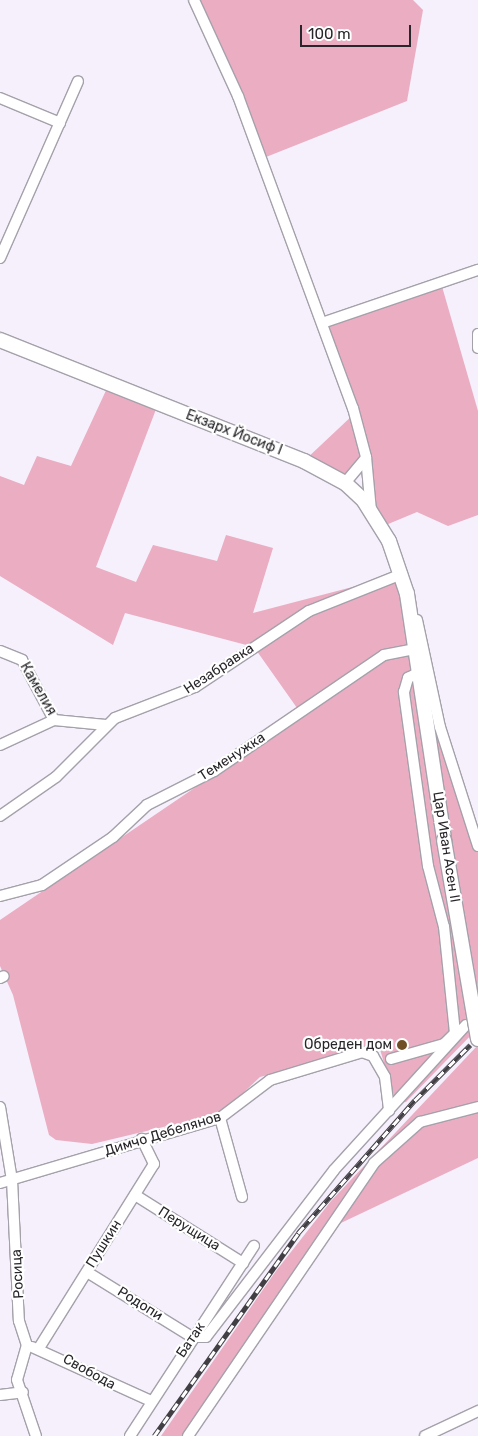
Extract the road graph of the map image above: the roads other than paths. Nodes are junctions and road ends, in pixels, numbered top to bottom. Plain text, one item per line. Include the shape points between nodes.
1 (194, 0) edge
2 (78, 81) dead end
3 (0, 98) edge
4 (60, 124) junction
5 (0, 258) edge
6 (478, 270) edge
7 (322, 324) junction
8 (478, 334) edge
9 (0, 340) edge
10 (478, 348) edge
11 (366, 457) junction
12 (345, 483) junction
13 (371, 512) junction
14 (402, 574) junction
15 (407, 594) junction
16 (2, 652) edge
17 (415, 652) junction
18 (418, 673) junction
19 (54, 720) junction
20 (106, 726) junction
21 (0, 745) edge
22 (450, 761) junction
23 (433, 768) junction
24 (0, 816) edge
25 (478, 846) edge
26 (0, 896) edge
27 (466, 1024) dead end
28 (478, 1039) edge
29 (452, 1040) junction
30 (391, 1059) dead end
31 (478, 1106) edge
32 (0, 1107) edge
33 (389, 1111) junction
34 (220, 1118) junction
35 (4, 1137) edge
36 (142, 1139) junction
37 (12, 1180) junction
38 (0, 1183) edge
39 (135, 1195) junction
40 (242, 1197) dead end
41 (254, 1246) dead end
42 (243, 1264) junction
43 (87, 1272) junction
44 (192, 1337) junction
45 (27, 1345) junction
46 (39, 1348) junction
47 (23, 1392) junction
48 (0, 1395) edge
49 (151, 1401) junction
50 (478, 1411) edge
51 (36, 1436) edge
52 (130, 1436) edge
53 (188, 1436) edge
54 (425, 1436) edge

1 - 7 street via 238,96
2 - 4 street
3 - 4 street
4 - 5 street
6 - 7 street
7 - 11 street
8 - 10 street
9 - 12 main road, Екзарх Йосиф I via 282,452
11 - 12 street
11 - 13 street
12 - 13 main road, Екзарх Йосиф I
13 - 14 main road, Екзарх Йосиф I
14 - 15 main road, Екзарх Йосиф I
14 - 20 street, Незабравка via 309,611 195,687 124,712
15 - 17 main road, Екзарх Йосиф I
15 - 22 street, Екзарх Йосиф I
16 - 19 street, Камелия via 22,660
17 - 18 main road, Цар Иван Асен II
17 - 26 street, Теменужка via 384,655 214,771 147,804 113,837 42,885
18 - 23 main road, Цар Иван Асен II
18 - 29 street via 408,678 404,692 428,866 444,927 456,1022
19 - 20 street, Камелия
19 - 21 street
20 - 24 street, Незабравка via 56,777
22 - 23 street
22 - 25 street, Екзарх Йосиф I
23 - 28 main road, Цар Иван Асен II, bridge
27 - 29 street
29 - 30 street
29 - 33 street
31 - 53 street via 420,1122 374,1163
32 - 35 street, Росица
33 - 34 street, Димчо Дебелянов via 385,1078 373,1056 362,1052 270,1080
33 - 44 street via 294,1219 214,1330 200,1339
34 - 36 street, Димчо Дебелянов
34 - 40 street
35 - 37 street, Росица
36 - 37 street, Димчо Дебелянов
36 - 39 street, Пушкин via 154,1164
37 - 38 street, Димчо Дебелянов
37 - 45 street, Росица via 19,1321
39 - 42 street, Перущица
39 - 43 street, Пушкин
41 - 42 street, Батак
42 - 44 street, Батак
43 - 44 street, Родопи
43 - 46 street, Пушкин
44 - 49 street, Батак
45 - 46 street, Свобода
45 - 47 street via 18,1380
46 - 49 street, Свобода
47 - 48 street
47 - 51 street
49 - 52 street, Батак
50 - 54 street

